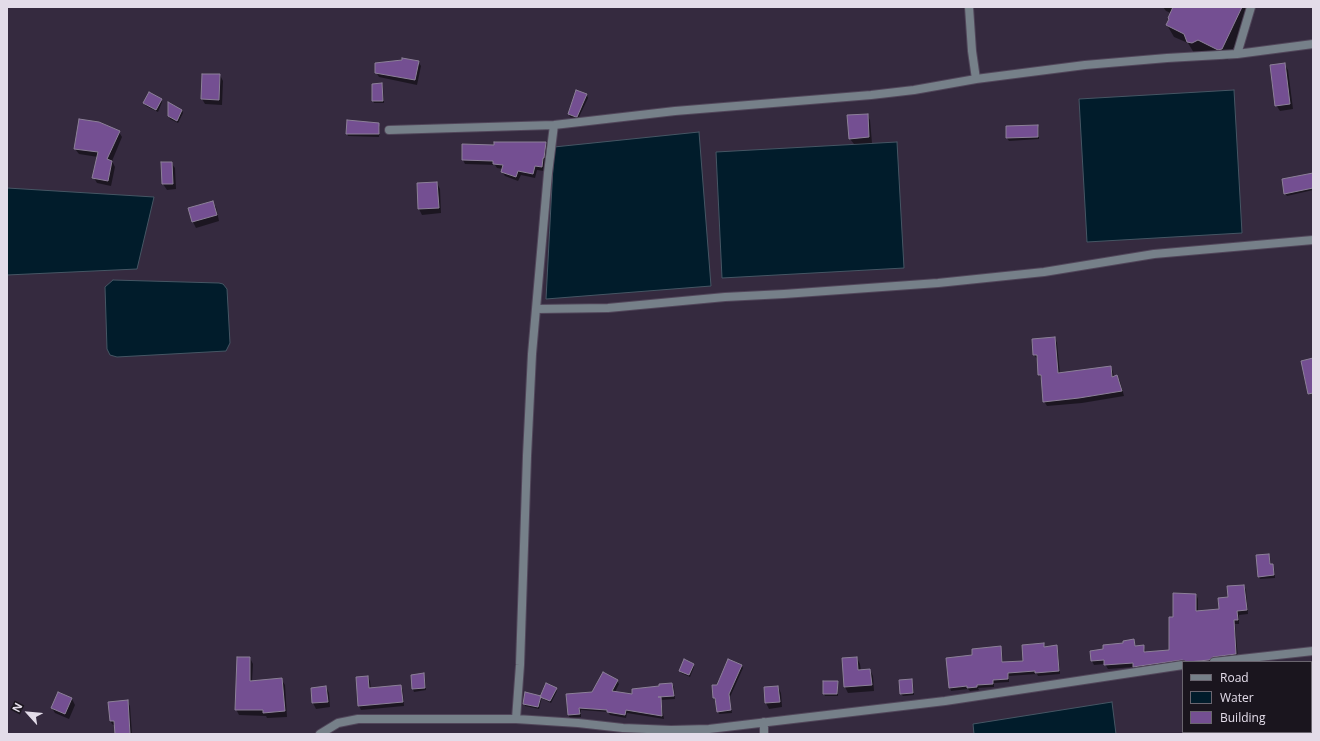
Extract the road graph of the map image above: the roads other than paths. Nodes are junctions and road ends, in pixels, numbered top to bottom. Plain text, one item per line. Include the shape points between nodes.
1 (969, 7) edge
2 (1250, 7) edge
3 (1313, 44) edge
4 (1237, 54) junction
5 (976, 79) junction
6 (554, 125) junction
7 (389, 130) dead end
8 (1313, 240) edge
9 (536, 309) junction
10 (1313, 651) edge
11 (1223, 661) edge
12 (1182, 665) edge
13 (516, 719) junction
14 (764, 722) junction
15 (320, 734) edge
16 (764, 734) edge

1 - 5 street
2 - 4 street
3 - 4 street
4 - 5 street via 1085,65
5 - 6 street via 871,95 675,111
6 - 7 street
6 - 9 street
8 - 9 street via 1154,254 1044,272 938,283 725,297 608,308
9 - 13 street
10 - 11 street
12 - 14 street via 945,701
13 - 14 street via 671,730 709,729
13 - 15 street via 358,720 338,723
14 - 16 street

